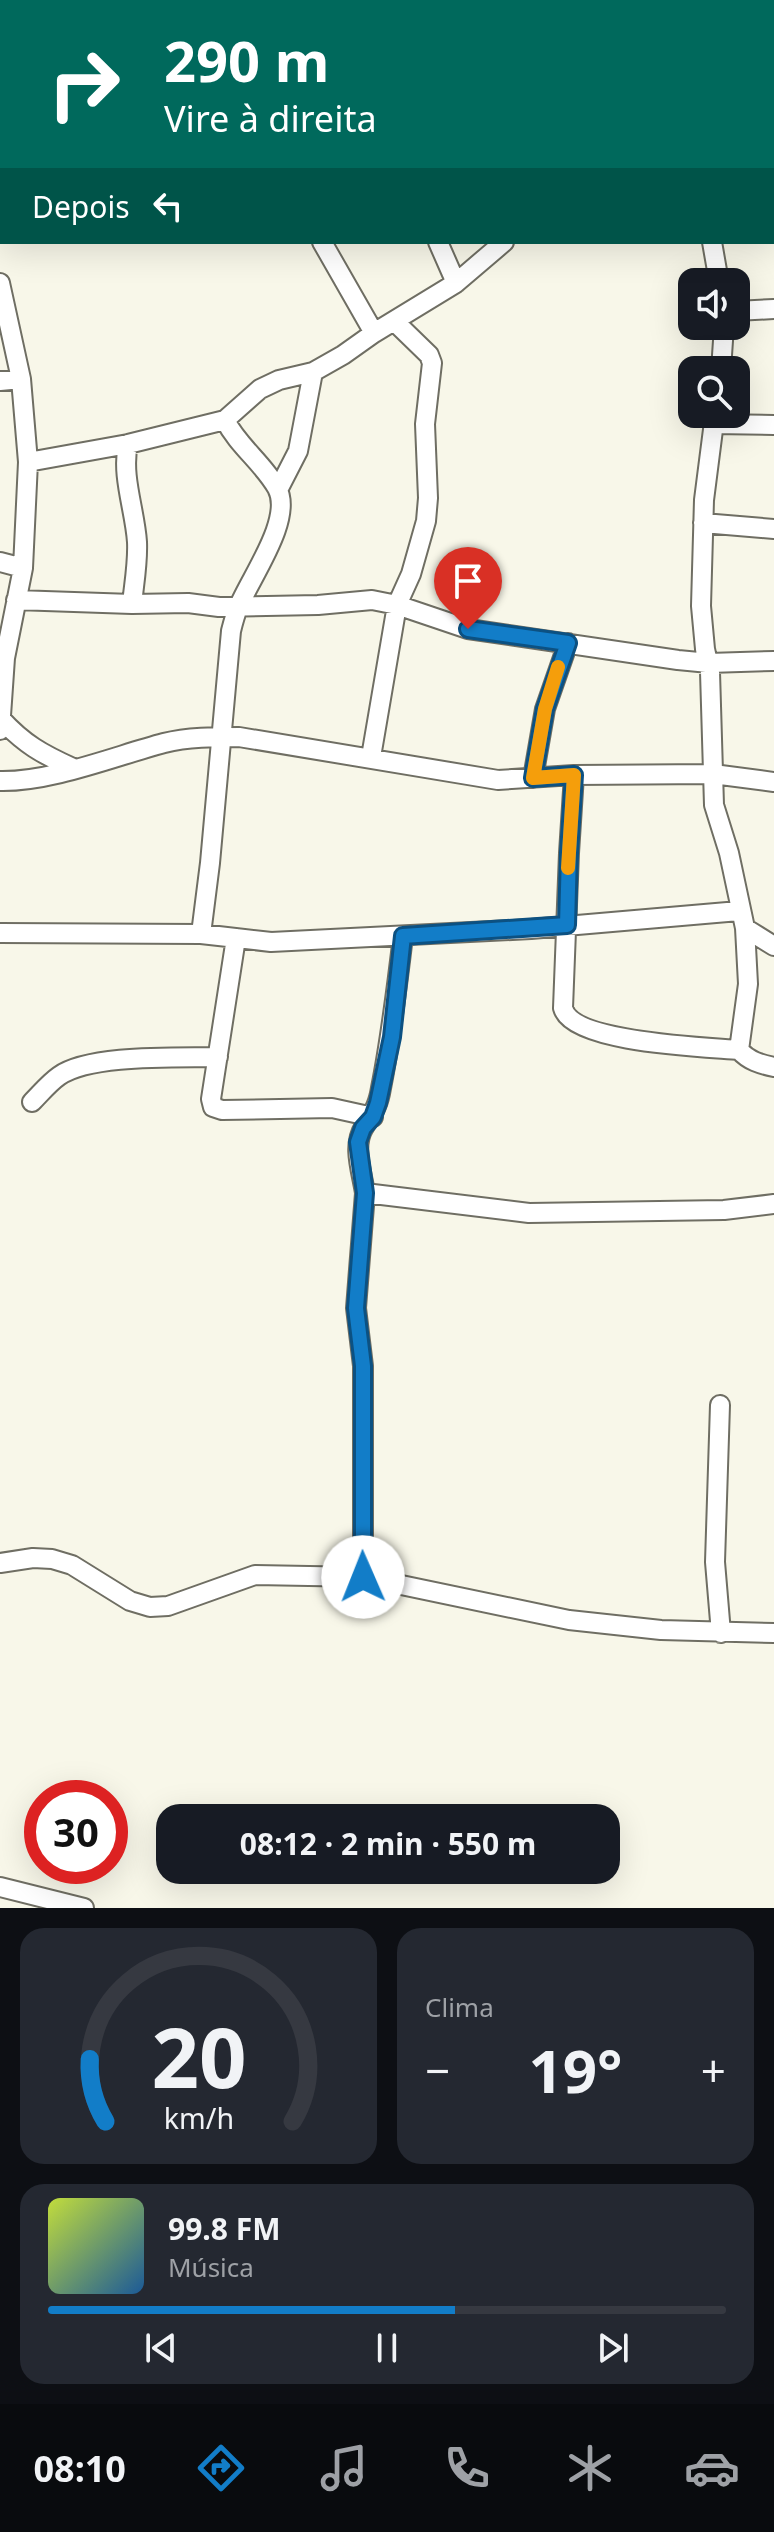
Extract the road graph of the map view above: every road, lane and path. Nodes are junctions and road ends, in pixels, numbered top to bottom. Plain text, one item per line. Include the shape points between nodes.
1 (323, 244) edge
2 (439, 244) edge
3 (502, 244) edge
4 (712, 244) edge
5 (717, 268) edge
6 (0, 283) edge
7 (456, 283) junction
8 (774, 309) edge
9 (750, 310) edge
10 (394, 321) junction
11 (374, 333) junction
12 (313, 372) junction
13 (21, 379) junction
14 (0, 381) edge
15 (225, 420) junction
16 (750, 423) edge
17 (774, 425) edge
18 (713, 428) edge
19 (128, 444) junction
20 (28, 462) junction
21 (278, 490) junction
22 (703, 523) junction
23 (774, 529) edge
24 (0, 562) edge
25 (23, 568) junction
26 (16, 600) junction
27 (132, 604) junction
28 (397, 605) junction
29 (238, 607) junction
30 (568, 643) junction
31 (774, 661) edge
32 (709, 663) junction
33 (1, 719) edge
34 (0, 730) edge
35 (223, 737) junction
36 (371, 757) junction
37 (73, 768) junction
38 (713, 774) junction
39 (574, 775) junction
40 (533, 778) junction
41 (0, 781) edge
42 (774, 782) edge
43 (742, 920) junction
44 (567, 925) junction
45 (0, 933) edge
46 (201, 934) junction
47 (403, 936) junction
48 (236, 938) junction
49 (774, 946) edge
50 (739, 1050) junction
51 (218, 1057) junction
52 (774, 1067) edge
53 (32, 1102) dead end
54 (373, 1117) junction
55 (365, 1193) junction
56 (774, 1204) edge
57 (720, 1405) dead end
58 (0, 1563) edge
59 (363, 1577) junction
60 (721, 1633) junction
61 (774, 1633) edge
62 (0, 1887) edge
63 (84, 1908) edge

1 - 11 street
2 - 7 street
3 - 7 street
4 - 5 street
6 - 13 street
7 - 10 street
8 - 9 street
10 - 11 street
10 - 28 street via 432,363 425,424 426,521
11 - 12 street
12 - 15 street via 260,389
12 - 21 street via 298,451
13 - 14 street
13 - 20 street
15 - 19 street
15 - 21 street
16 - 17 street
18 - 22 street
19 - 20 street
19 - 27 street via 137,541
20 - 25 street
21 - 29 street via 279,520
22 - 23 street
22 - 32 street via 701,606
24 - 25 street
25 - 26 street
26 - 27 street
26 - 33 street
27 - 29 street
28 - 29 street via 360,600
28 - 30 street via 468,629
28 - 36 street
29 - 35 street via 227,652
30 - 32 street
30 - 40 street via 545,709
31 - 32 street
32 - 38 street
33 - 34 street
33 - 37 street via 43,755
35 - 36 street
35 - 37 street via 165,743
35 - 46 street
36 - 40 street via 498,780
37 - 41 street
38 - 39 street
38 - 42 street
38 - 43 street via 714,805
39 - 40 street
39 - 44 street
43 - 44 street
43 - 49 street
43 - 50 street via 748,984
44 - 47 street
44 - 50 street via 563,1008 570,1021 640,1042
45 - 46 street
46 - 48 street
47 - 48 street via 271,942
47 - 54 street via 392,1037
48 - 51 street
50 - 52 street via 758,1064
51 - 53 street via 78,1067 60,1075
51 - 54 street via 213,1107 332,1108
54 - 55 street via 358,1142
55 - 56 street via 529,1213 724,1210
55 - 59 street via 356,1308 363,1366
57 - 60 street via 715,1562
58 - 59 street via 33,1558 62,1562 150,1607 168,1606 255,1575
59 - 60 street via 560,1618
60 - 61 street
62 - 63 street

